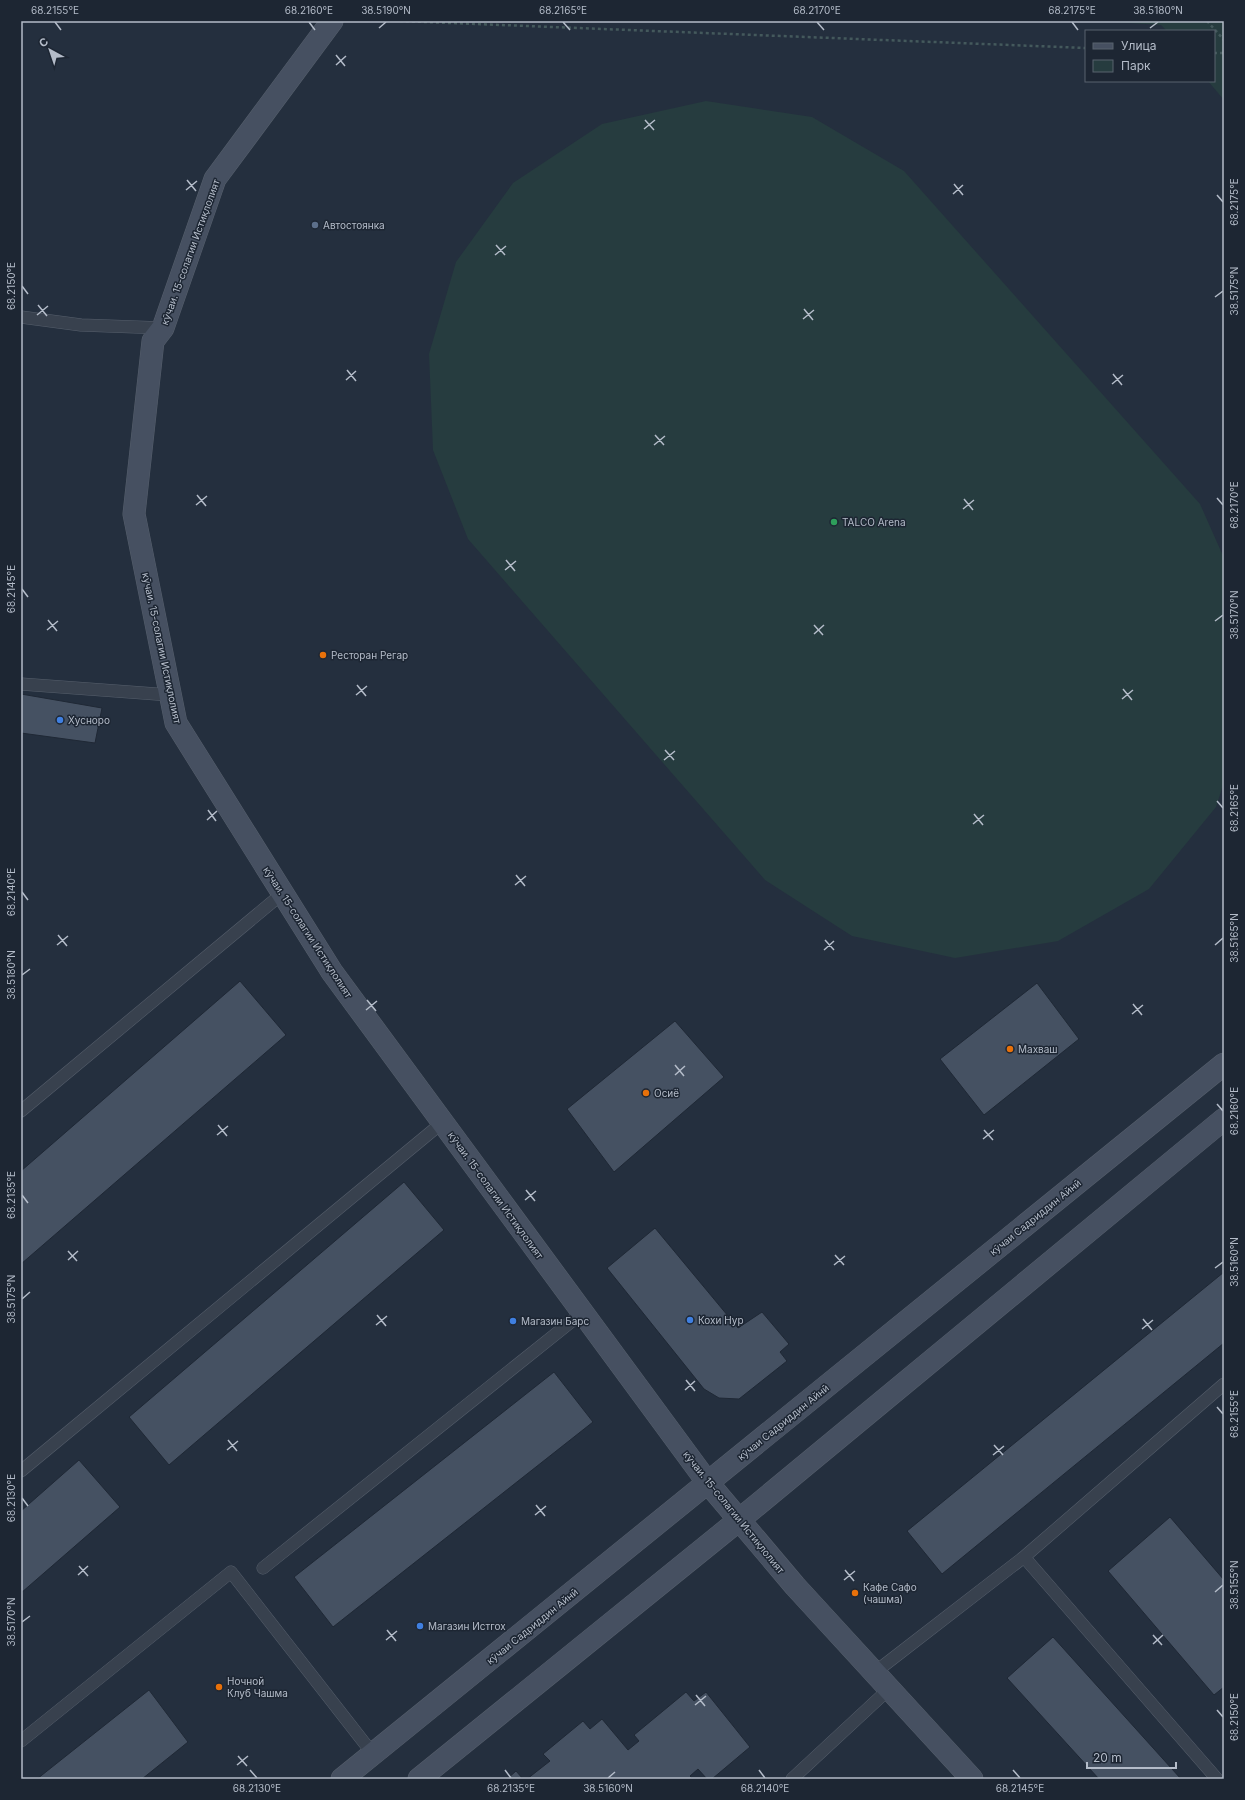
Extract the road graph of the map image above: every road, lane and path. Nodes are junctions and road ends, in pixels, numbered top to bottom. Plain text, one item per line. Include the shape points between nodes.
1 (332, 21) edge
2 (400, 21) edge
3 (1207, 21) edge
4 (1224, 40) edge
5 (1085, 48) edge
6 (21, 316) edge
7 (163, 328) junction
8 (21, 684) edge
9 (170, 695) junction
10 (283, 893) junction
11 (1224, 1064) edge
12 (21, 1111) edge
13 (1224, 1119) edge
14 (443, 1122) junction
15 (582, 1313) junction
16 (1224, 1384) edge
17 (21, 1471) edge
18 (708, 1483) junction
19 (738, 1520) junction
20 (1024, 1557) junction
21 (263, 1568) dead end
22 (874, 1673) junction
23 (889, 1689) junction
24 (21, 1741) edge
25 (373, 1754) junction
26 (342, 1779) edge
27 (419, 1779) edge
28 (792, 1779) edge
29 (972, 1779) edge
30 (1217, 1779) edge

1 - 7 street, кӯчаи. 15-солагии Истиқлолият via 215,179
2 - 5 path
3 - 4 path
6 - 7 lane via 81,325
7 - 9 street, кӯчаи. 15-солагии Истиқлолият via 153,341 134,514
8 - 9 lane
9 - 10 street, кӯчаи. 15-солагии Истиқлолият via 176,723
10 - 12 lane
10 - 14 street, кӯчаи. 15-солагии Истиқлолият via 332,972
11 - 18 street, кӯчаи Садриддин Айнӣ
13 - 19 street
14 - 15 street, кӯчаи. 15-солагии Истиқлолият
14 - 17 lane
15 - 18 street, кӯчаи. 15-солагии Истиқлолият
15 - 21 lane
16 - 20 lane
18 - 19 street, кӯчаи. 15-солагии Истиқлолият
18 - 25 street, кӯчаи Садриддин Айнӣ
19 - 22 street, кӯчаи. 15-солагии Истиқлолият
19 - 27 street
20 - 22 lane
20 - 30 lane
22 - 23 street, кӯчаи. 15-солагии Истиқлолият
23 - 28 lane
23 - 29 street, кӯчаи. 15-солагии Истиқлолият
24 - 25 lane via 231,1572
25 - 26 street, кӯчаи Садриддин Айнӣ

